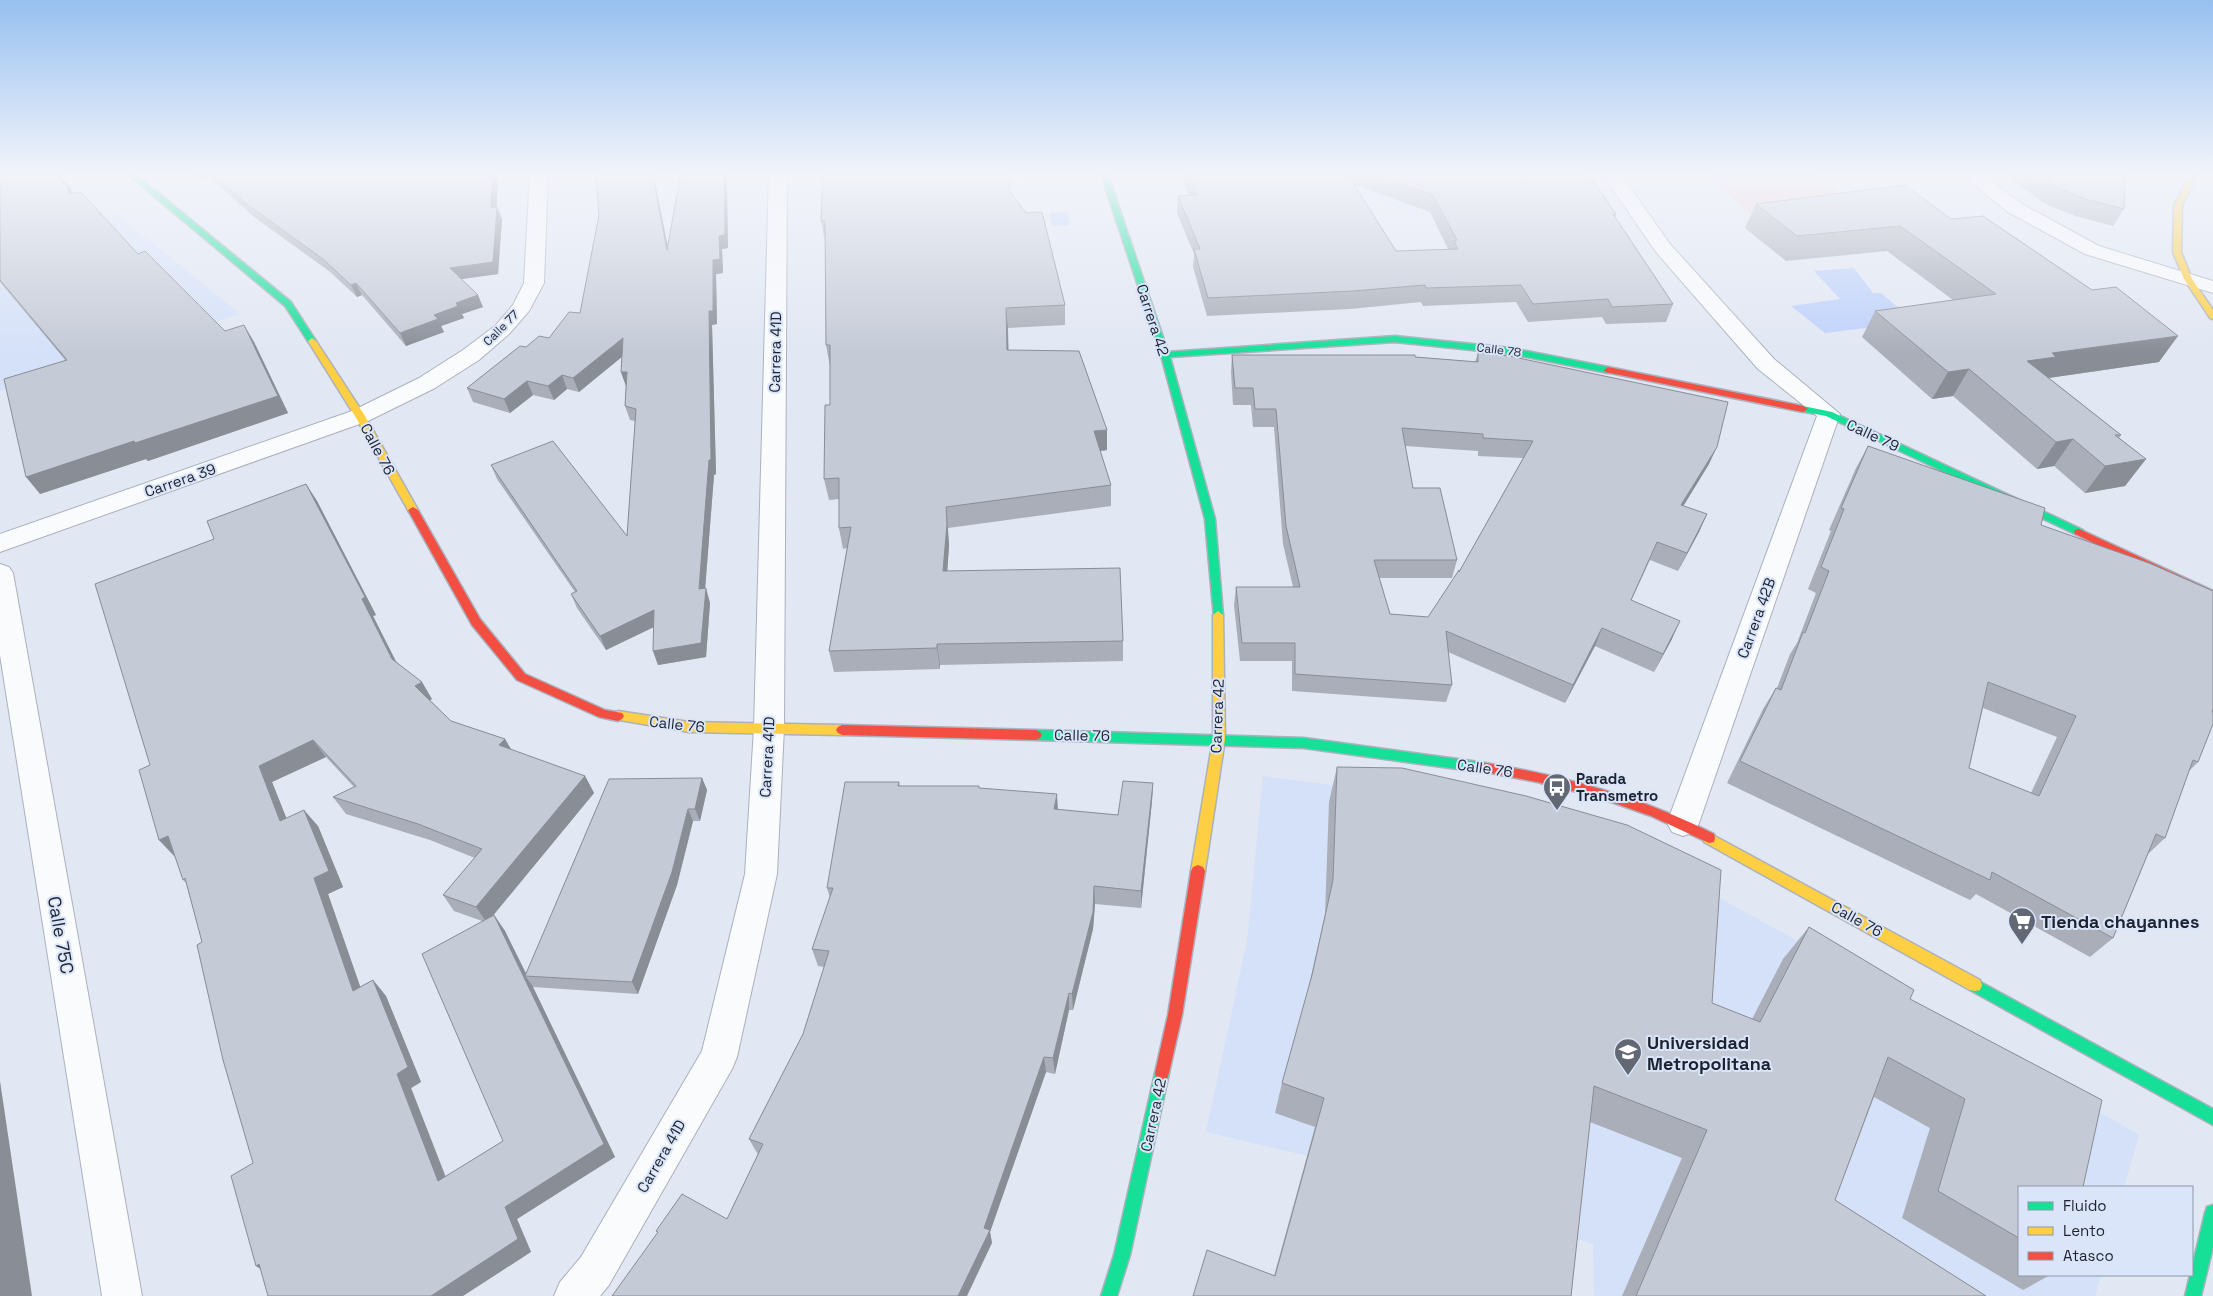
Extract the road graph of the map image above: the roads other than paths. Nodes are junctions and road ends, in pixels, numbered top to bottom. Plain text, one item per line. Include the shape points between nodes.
1 (201, 232) edge
2 (536, 232) edge
3 (777, 232) edge
4 (1123, 232) edge
5 (1652, 232) edge
6 (2060, 232) edge
7 (2177, 232) edge
8 (2188, 279) junction
9 (2213, 287) edge
10 (2213, 316) edge
11 (1165, 355) junction
12 (1829, 414) junction
13 (360, 416) junction
14 (0, 544) edge
15 (0, 573) edge
16 (2213, 596) edge
17 (769, 728) junction
18 (1219, 739) junction
19 (1683, 823) junction
20 (2213, 1117) edge
21 (2213, 1213) edge
22 (122, 1296) edge
23 (574, 1296) edge
24 (1109, 1296) edge
25 (2194, 1296) edge

1 - 13 street, Calle 76 via 288,304
2 - 13 street, Calle 77 via 534,283 522,307 502,330 471,355 427,383
3 - 17 street, Carrera 41D
4 - 11 street, Carrera 42
5 - 12 street, Calle 79 via 1766,364
6 - 8 street via 2092,250
7 - 8 street via 2177,252
8 - 9 street
8 - 10 street
11 - 12 street, Calle 78 via 1395,339 1521,353
11 - 18 street, Carrera 42 via 1210,519 1218,600
12 - 16 street, Calle 79
12 - 19 street, Carrera 42B
13 - 14 street, Carrera 39
13 - 17 street, Calle 76 via 476,622 521,677 603,714 689,727
15 - 22 street, Calle 75C
17 - 18 street, Calle 76
17 - 23 street, Carrera 41D via 761,874 719,1056 595,1271
18 - 19 street, Calle 76 via 1304,743 1524,773 1600,794
18 - 24 street, Carrera 42 via 1175,1015 1122,1255
19 - 20 street, Calle 76
21 - 25 street

